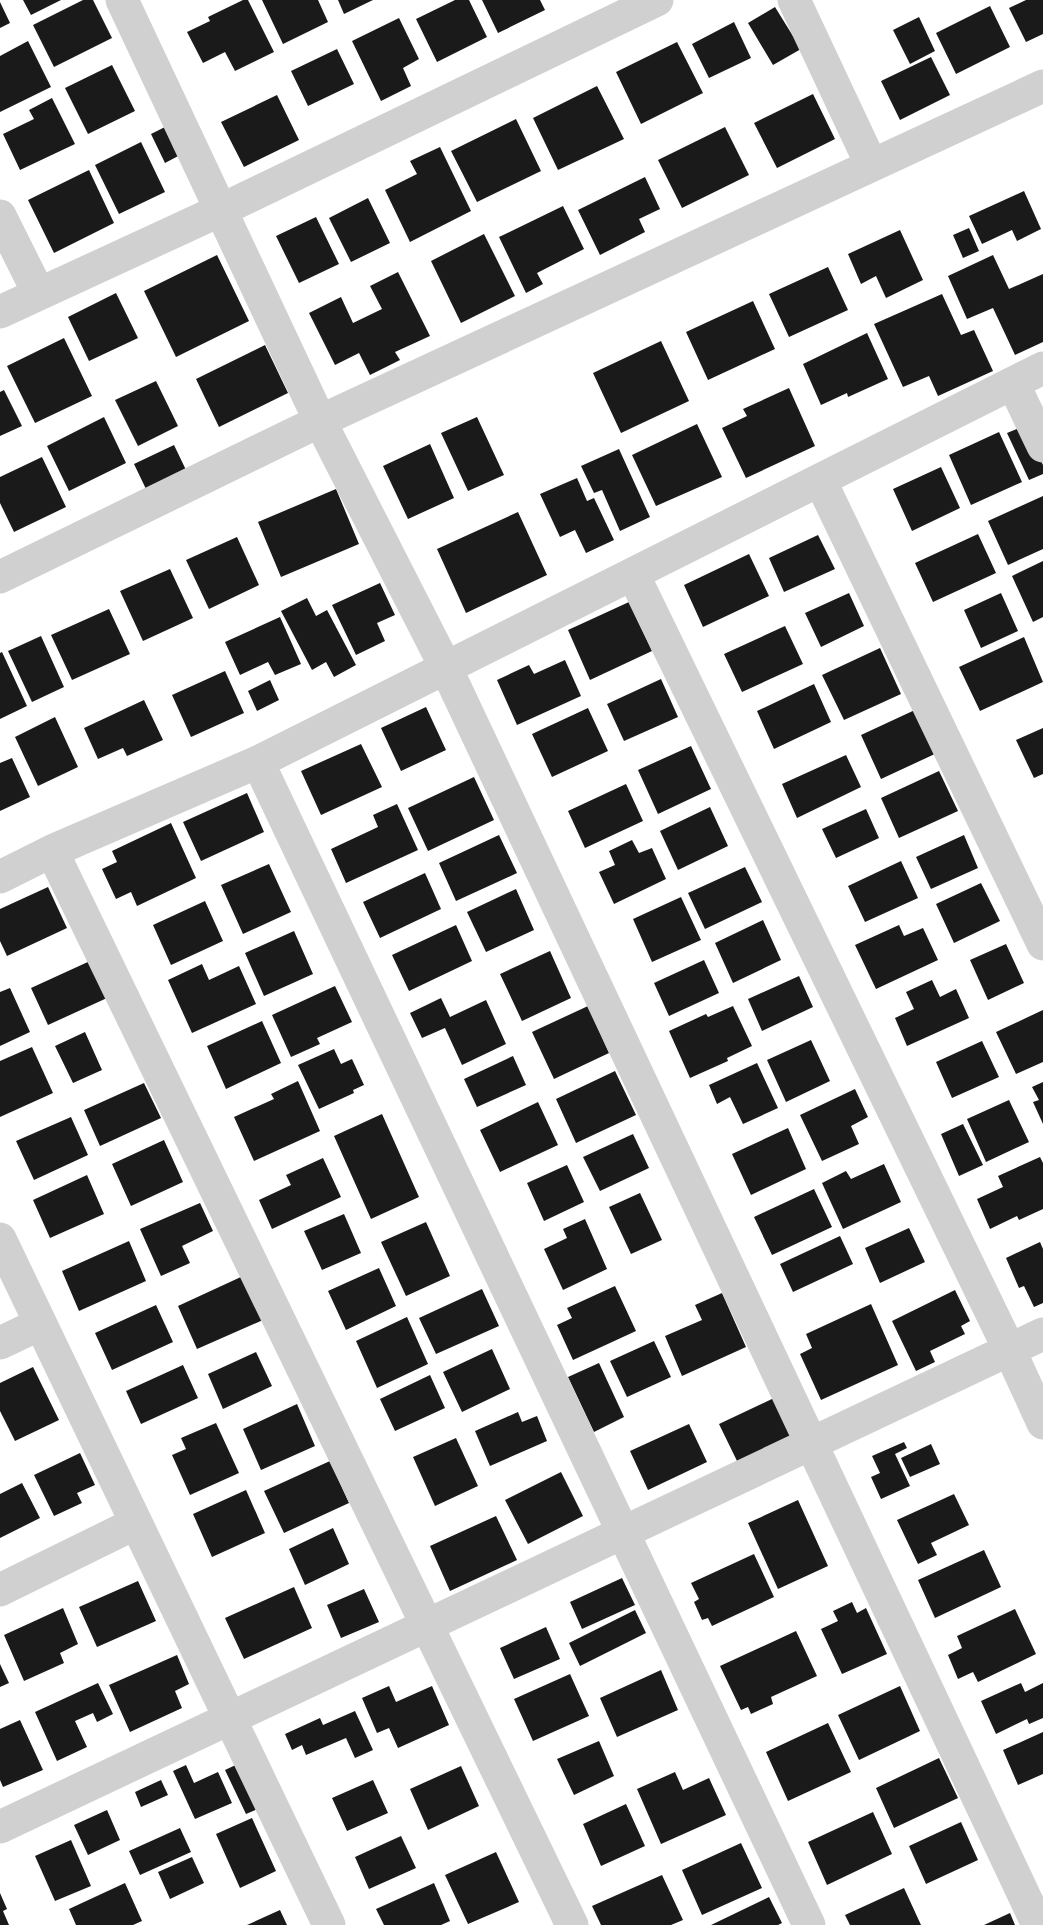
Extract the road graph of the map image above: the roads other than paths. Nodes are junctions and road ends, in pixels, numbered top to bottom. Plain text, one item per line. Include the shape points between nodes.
1 (657, 0) edge
2 (794, 0) edge
3 (132, 4) edge
4 (1043, 86) edge
5 (871, 164) junction
6 (221, 210) junction
7 (0, 216) edge
8 (39, 294) junction
9 (0, 312) edge
10 (1043, 368) edge
11 (1013, 383) junction
12 (320, 421) junction
13 (1043, 446) edge
14 (820, 480) junction
15 (633, 574) junction
16 (0, 577) edge
17 (446, 668) junction
18 (258, 762) junction
19 (52, 851) junction
20 (0, 877) edge
21 (1043, 944) edge
22 (0, 1239) edge
23 (40, 1324) junction
24 (1043, 1334) edge
25 (0, 1343) edge
26 (1009, 1349) junction
27 (1043, 1424) edge
28 (811, 1442) junction
29 (136, 1523) junction
30 (623, 1533) junction
31 (0, 1590) edge
32 (426, 1625) junction
33 (230, 1718) junction
34 (0, 1827) edge
35 (329, 1925) edge
36 (572, 1925) edge
37 (808, 1925) edge
38 (1038, 1925) edge

1 - 6 street
2 - 5 street
3 - 6 street
4 - 5 street
5 - 12 street
6 - 8 street
6 - 12 street
7 - 8 street
8 - 9 street
10 - 11 street
11 - 13 street
11 - 14 street
12 - 16 street
12 - 17 street
14 - 15 street
14 - 21 street
15 - 17 street
15 - 26 street
17 - 18 street
17 - 28 street
18 - 19 street
18 - 30 street
19 - 20 street
19 - 32 street
22 - 23 street
23 - 25 street
23 - 29 street
24 - 26 street
26 - 27 street
26 - 28 street
28 - 30 street
28 - 38 street
29 - 31 street
29 - 33 street
30 - 32 street
30 - 37 street
32 - 33 street
32 - 36 street
33 - 34 street
33 - 35 street

